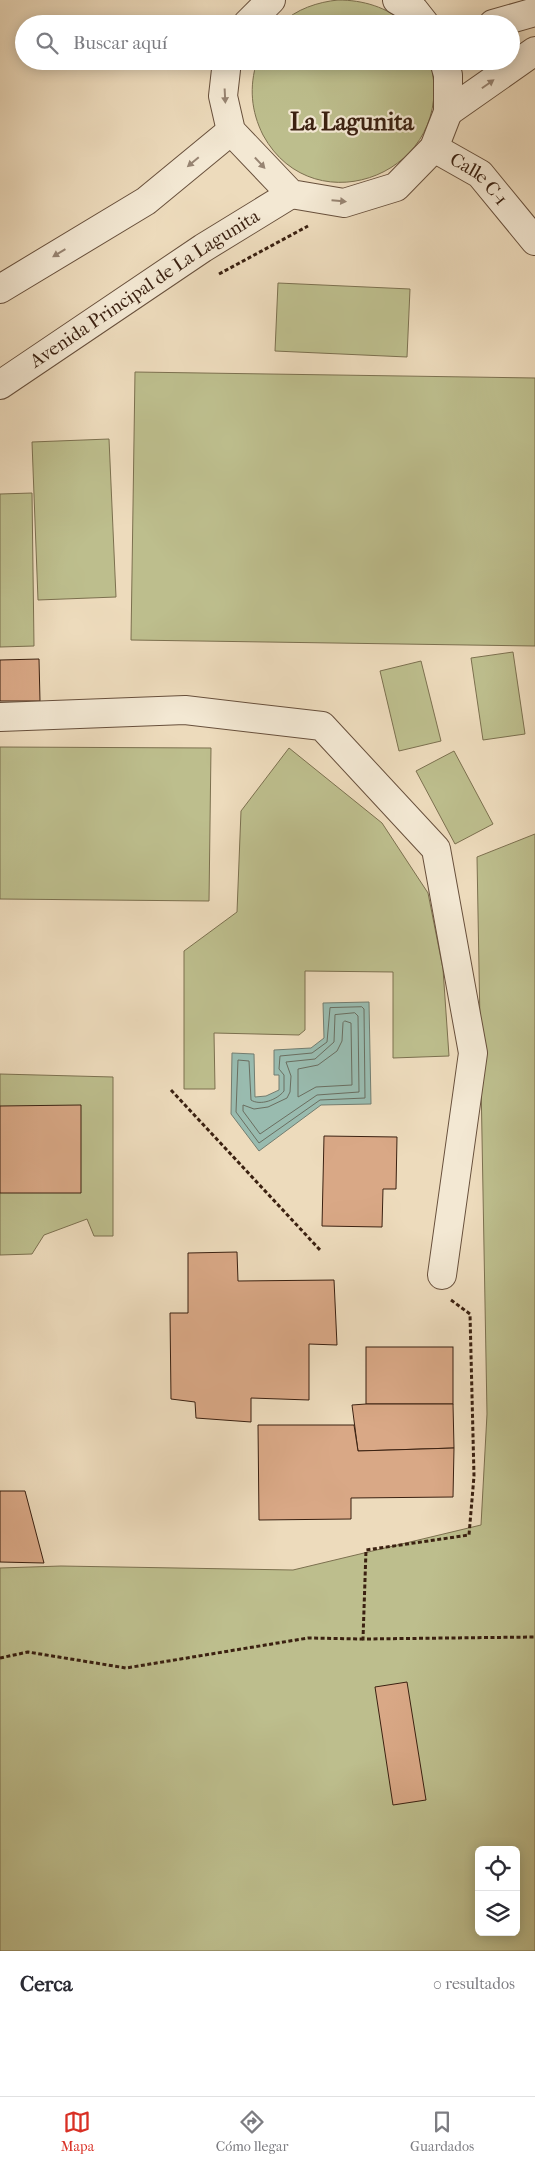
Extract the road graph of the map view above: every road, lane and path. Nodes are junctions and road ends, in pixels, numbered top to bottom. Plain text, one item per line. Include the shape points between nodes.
1 (271, 0) edge
2 (535, 12) edge
3 (257, 15) edge
4 (520, 16) edge
5 (535, 51) edge
6 (520, 62) edge
7 (226, 70) edge
8 (447, 70) edge
9 (508, 70) edge
10 (448, 112) junction
11 (230, 131) junction
12 (434, 148) junction
13 (291, 194) junction
14 (535, 241) edge
15 (0, 289) edge
16 (0, 385) edge
17 (0, 717) edge
18 (171, 1090) dead end
19 (321, 1251) dead end
20 (442, 1275) joint
21 (535, 1637) edge
22 (364, 1639) junction
23 (0, 1658) edge

1 - 3 street
2 - 4 street
6 -> 5 street
7 -> 11 street via 223,96
8 - 10 street
10 -> 9 street
10 - 12 street
11 -> 13 street
11 -> 15 street via 146,201
13 -> 12 street via 344,203 361,198 396,186
12 - 14 street, Calle C-1 via 480,174
13 - 16 street, Avenida Principal de La Lagunita via 202,248
17 - 20 street via 185,710 322,726 436,849 473,1053
18 - 19 path
20 - 22 path via 441,1293 470,1314 474,1476 469,1535 366,1550
21 - 22 path
22 - 23 path via 308,1638 126,1668 28,1652

